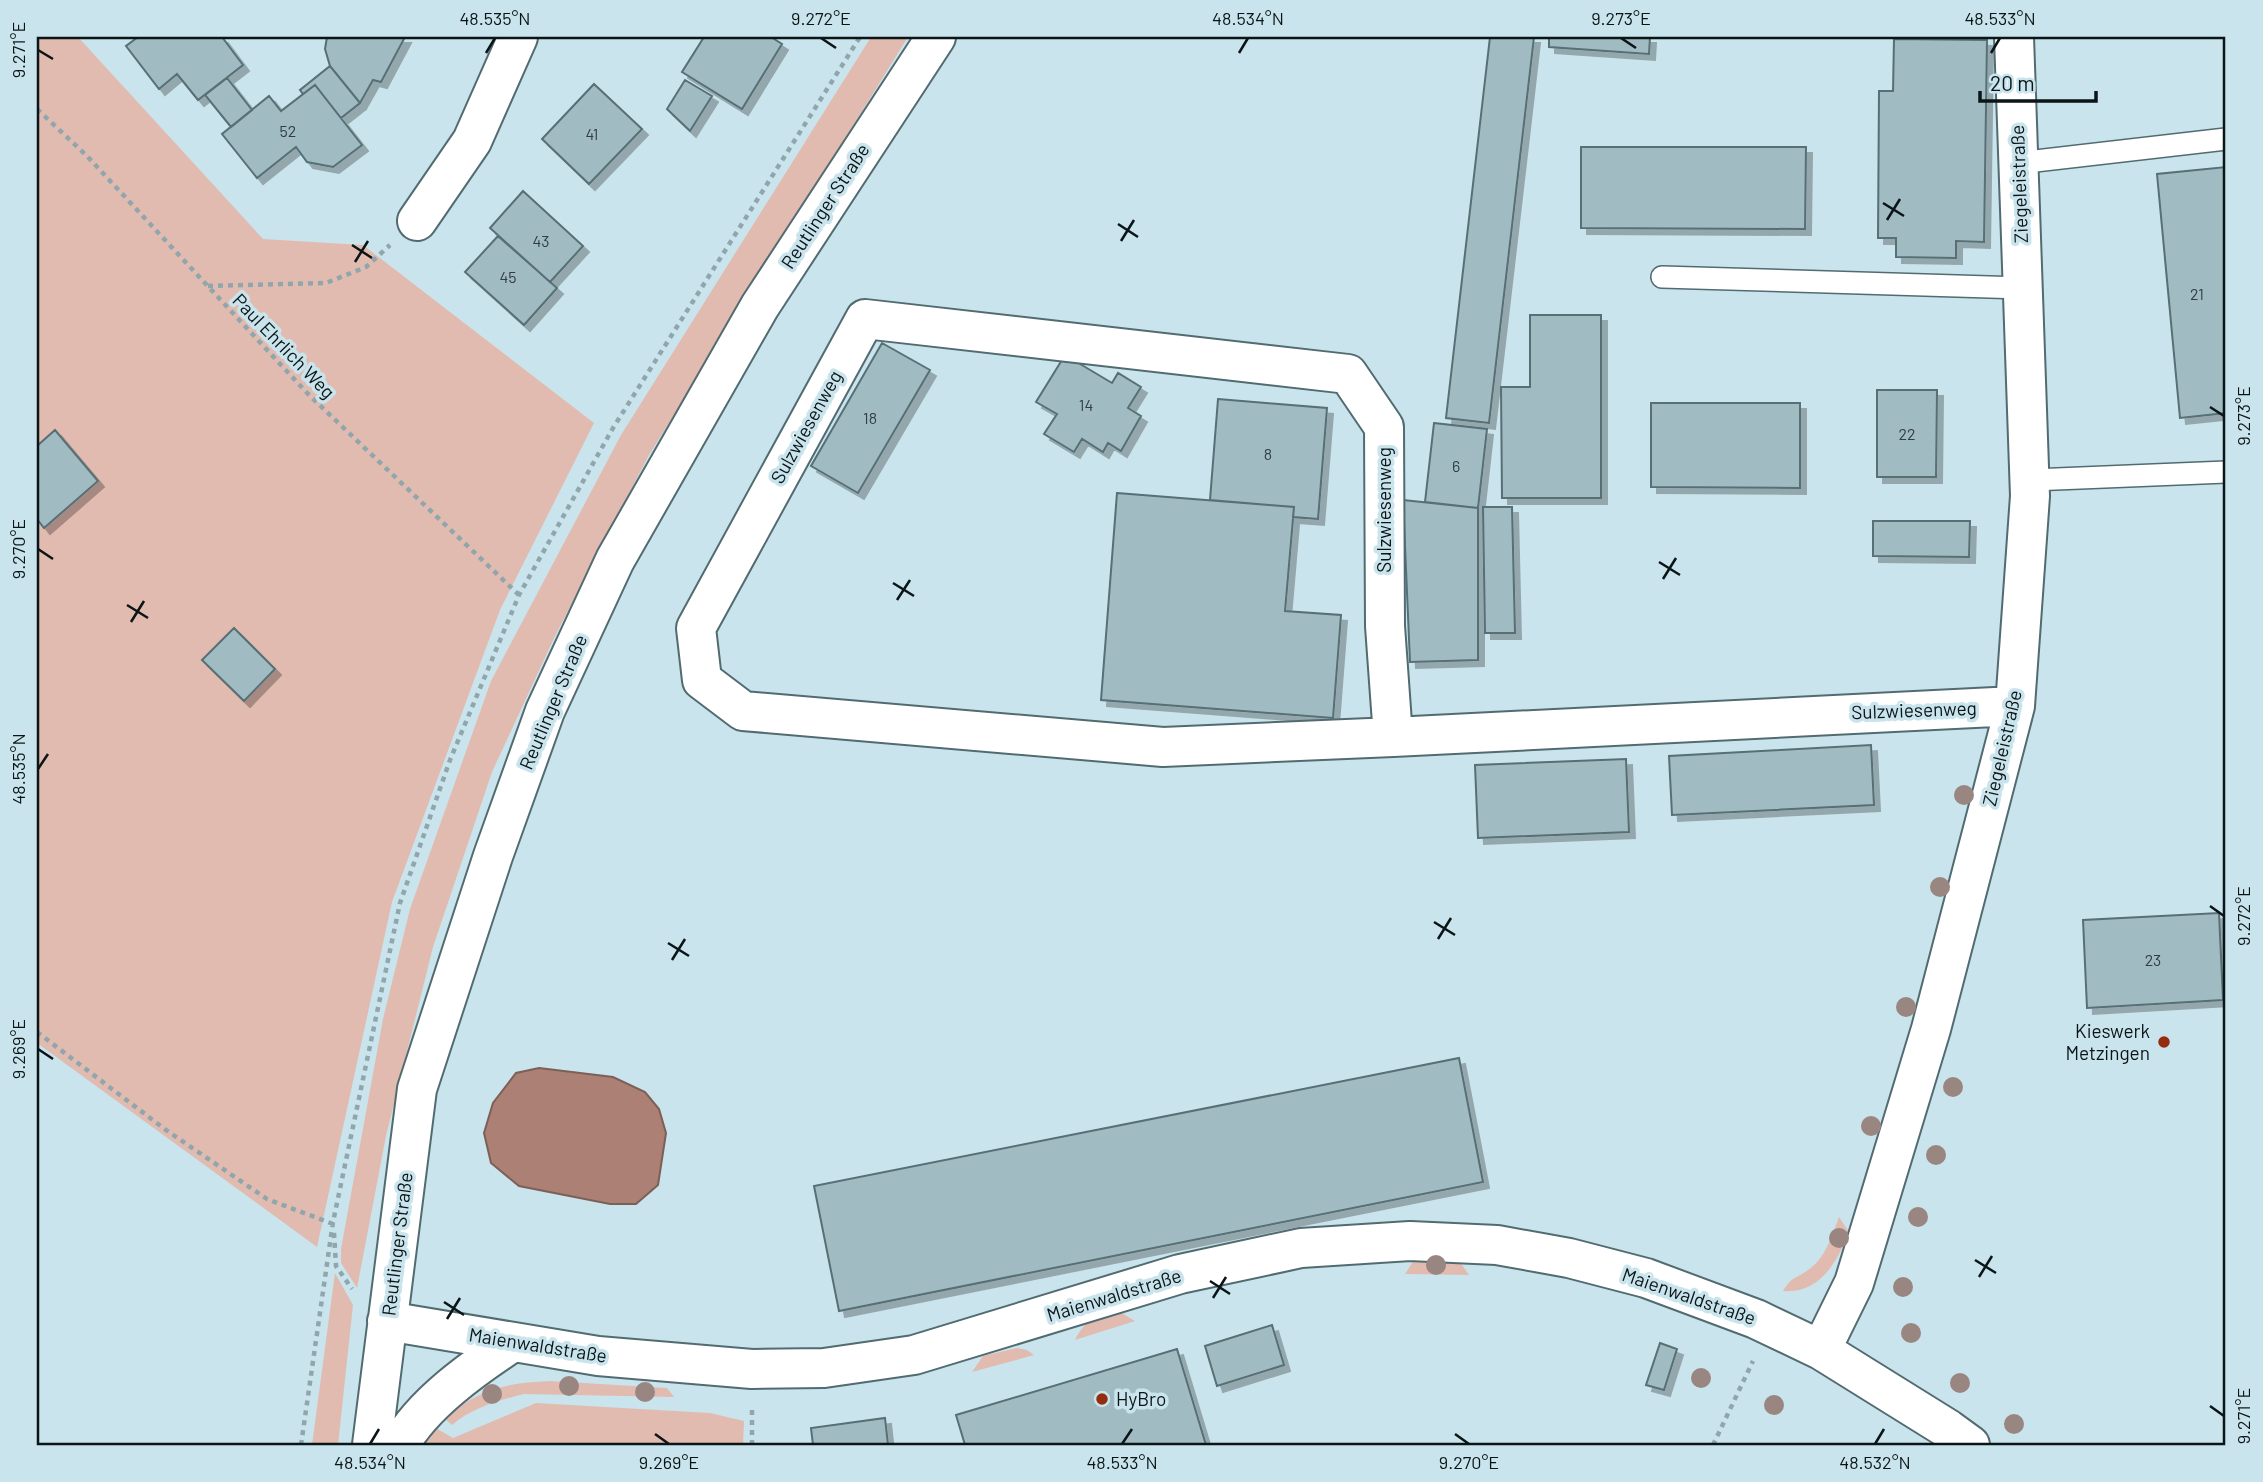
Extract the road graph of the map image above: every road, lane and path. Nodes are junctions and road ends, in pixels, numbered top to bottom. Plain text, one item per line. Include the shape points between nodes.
1 (518, 37) edge
2 (860, 37) edge
3 (936, 37) edge
4 (2014, 37) edge
5 (37, 109) edge
6 (2226, 139) edge
7 (2018, 163) junction
8 (417, 221) joint
9 (1662, 277) dead end
10 (207, 286) junction
11 (2022, 288) junction
12 (2226, 472) edge
13 (2030, 480) junction
14 (519, 595) junction
15 (2015, 706) junction
16 (1392, 737) junction
17 (37, 1032) edge
18 (333, 1222) junction
19 (387, 1321) junction
20 (1769, 1325) junction
21 (513, 1342) junction
22 (1821, 1350) junction
23 (752, 1407) dead end
24 (301, 1445) edge
25 (372, 1445) edge
26 (400, 1445) edge
27 (752, 1445) edge
28 (1713, 1445) edge
29 (1970, 1445) edge

1 - 8 street via 472,141
2 - 14 path via 613,428
3 - 19 street, Reutlinger Straße via 760,306 615,561 545,711 417,1089
4 - 7 street, Ziegeleistraße
5 - 10 path, Paul Ehrlich Weg via 87,156
6 - 7 lane
7 - 11 street, Ziegeleistraße
8 - 10 path via 366,267 326,283
9 - 11 lane
10 - 14 path, Paul Ehrlich Weg via 308,394
11 - 13 street, Ziegeleistraße
12 - 13 lane
13 - 15 street, Ziegeleistraße
14 - 18 path via 450,760 400,903
15 - 16 street, Sulzwiesenweg
15 - 22 street, Ziegeleistraße via 1931,1029 1854,1283
16 - 16 street, Sulzwiesenweg via 1385,626 1384,428 1348,374 865,319 696,628 702,680 743,710 1163,747
17 - 18 path via 166,1130 267,1199
18 - 19 path via 336,1266 360,1301
18 - 24 path
19 - 21 street, Maienwaldstraße
19 - 25 street, Reutlinger Straße
20 - 21 street, Maienwaldstraße via 1646,1278 1569,1258 1497,1245 1410,1241 1301,1248 1180,1274 914,1355 824,1368 752,1369 598,1356
20 - 22 street, Maienwaldstraße
20 - 28 path
21 - 26 street via 427,1410
22 - 29 street, Maienwaldstraße
23 - 27 path

